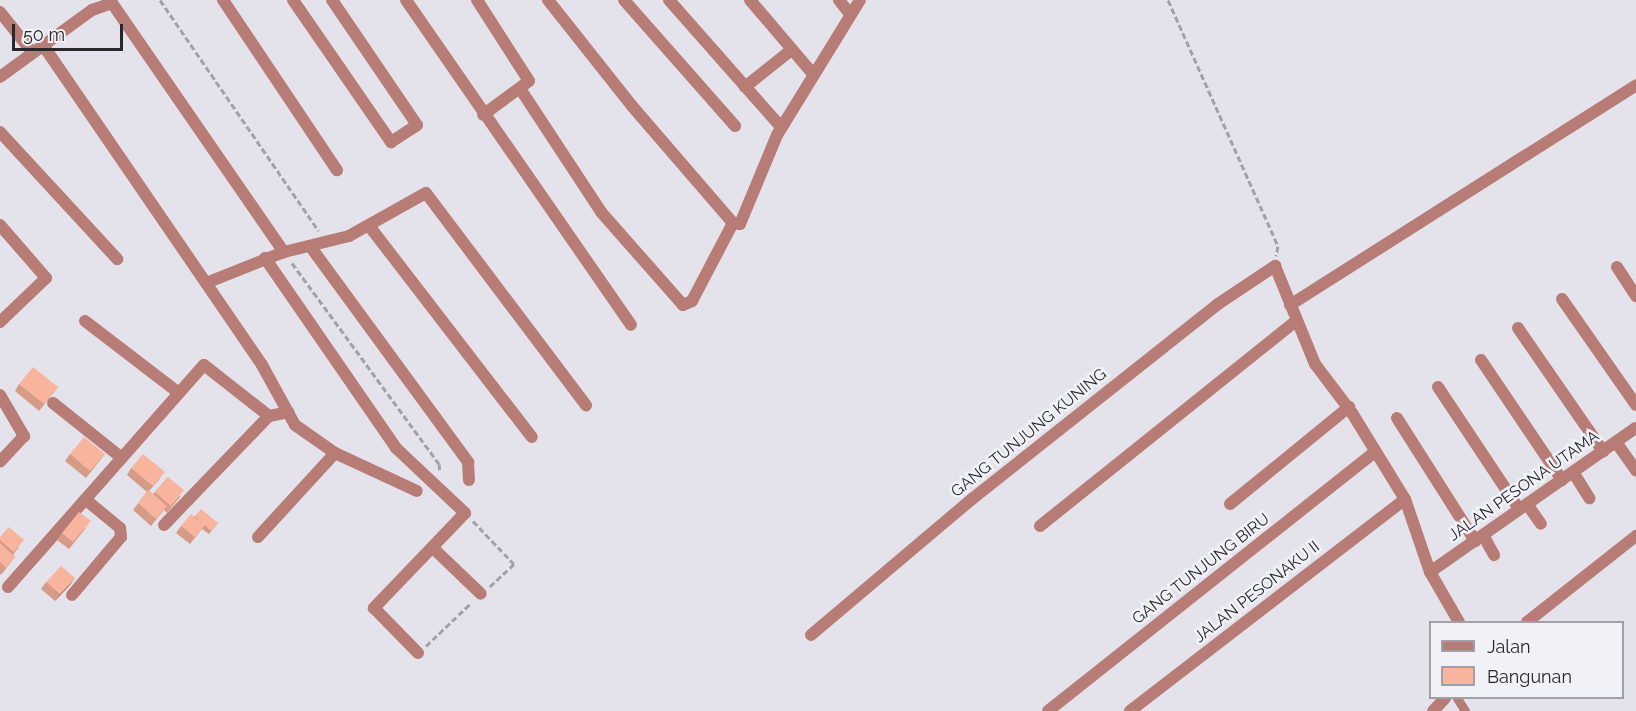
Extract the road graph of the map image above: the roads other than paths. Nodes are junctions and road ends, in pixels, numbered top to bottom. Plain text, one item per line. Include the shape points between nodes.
1 (223, 0) edge
2 (293, 0) edge
3 (332, 0) edge
4 (406, 0) edge
5 (477, 0) edge
6 (548, 0) edge
7 (624, 0) edge
8 (669, 0) edge
9 (750, 0) edge
10 (839, 0) edge
11 (860, 0) edge
12 (88, 5) edge
13 (0, 12) edge
14 (850, 14) junction
15 (43, 45) junction
16 (790, 51) junction
17 (32, 52) junction
18 (813, 74) junction
19 (0, 77) edge
20 (1636, 85) edge
21 (745, 87) junction
22 (521, 90) junction
23 (483, 115) junction
24 (735, 126) dead end
25 (781, 127) junction
26 (0, 132) edge
27 (337, 170) dead end
28 (733, 223) junction
29 (0, 225) edge
30 (370, 227) junction
31 (310, 246) junction
32 (284, 252) junction
33 (265, 258) junction
34 (117, 259) dead end
35 (1617, 267) dead end
36 (206, 283) junction
37 (1636, 296) edge
38 (1562, 299) dead end
39 (1290, 305) junction
40 (85, 321) dead end
41 (1296, 321) junction
42 (0, 322) edge
43 (631, 325) dead end
44 (1518, 328) dead end
45 (1481, 360) dead end
46 (1438, 387) dead end
47 (179, 393) junction
48 (0, 395) edge
49 (53, 403) edge
50 (586, 405) dead end
51 (1636, 405) edge
52 (1348, 407) junction
53 (289, 412) junction
54 (268, 416) junction
55 (1397, 418) dead end
56 (1636, 428) edge
57 (532, 437) dead end
58 (1616, 442) junction
59 (1603, 451) junction
60 (1375, 452) junction
61 (335, 453) junction
62 (122, 458) junction
63 (0, 462) edge
64 (1636, 471) edge
65 (1573, 472) junction
66 (469, 480) dead end
67 (1562, 480) junction
68 (417, 491) dead end
69 (1589, 498) dead end
70 (1405, 499) junction
71 (85, 500) junction
72 (1230, 504) dead end
73 (1523, 507) junction
74 (1542, 524) dead end
75 (164, 525) dead end
76 (1040, 526) dead end
77 (1636, 536) edge
78 (258, 537) dead end
79 (1479, 538) junction
80 (433, 548) junction
81 (1494, 555) dead end
82 (1430, 572) junction
83 (8, 587) dead end
84 (481, 594) dead end
85 (72, 595) dead end
86 (1458, 621) edge
87 (1528, 621) edge
88 (811, 635) dead end
89 (418, 653) dead end
90 (1444, 699) edge
91 (1048, 711) edge
92 (1130, 711) edge
93 (1433, 711) edge

1 - 27 street
2 - 3 street via 391,142 417,125
4 - 23 street
5 - 22 street via 529,74
6 - 28 street
7 - 24 street
8 - 21 street
9 - 16 street
10 - 14 street
11 - 14 street
12 - 15 street
12 - 32 street via 112,3
13 - 17 street
14 - 18 street
15 - 17 street
15 - 36 street
16 - 18 street
16 - 21 street
17 - 19 street
18 - 25 street
20 - 39 street
21 - 25 street
22 - 23 street
22 - 28 street via 601,212 683,305 692,301
23 - 43 street
25 - 28 street via 743,222
26 - 34 street
29 - 42 street via 46,278
30 - 31 street
30 - 50 street via 421,196 431,197
30 - 57 street
31 - 32 street
31 - 66 street via 468,462
32 - 33 street
33 - 36 street
33 - 80 street via 396,448 465,513
35 - 37 street
36 - 53 street
38 - 51 street
39 - 41 street
39 - 88 street, GANG TUNJUNG KUNING via 1275,266 1218,304 972,499
40 - 47 street
41 - 52 street via 1320,375
41 - 76 street
44 - 59 street
45 - 67 street
46 - 73 street
47 - 54 street via 204,365
47 - 62 street
48 - 63 street via 24,436
49 - 62 street
52 - 60 street
52 - 72 street
53 - 54 street
53 - 61 street via 299,430
54 - 75 street
55 - 79 street
56 - 58 street, JALAN PESONA UTAMA
58 - 59 street, JALAN PESONA UTAMA
58 - 64 street
59 - 65 street, JALAN PESONA UTAMA
60 - 70 street
60 - 91 street, GANG TUNJUNG BIRU
61 - 68 street
61 - 78 street
62 - 71 street
65 - 67 street, JALAN PESONA UTAMA
65 - 69 street
67 - 73 street, JALAN PESONA UTAMA
70 - 82 street
70 - 92 street, JALAN PESONAKU II
71 - 83 street
71 - 85 street via 120,528 121,537
73 - 74 street
73 - 79 street, JALAN PESONA UTAMA
77 - 87 street
79 - 81 street
79 - 82 street, JALAN PESONA UTAMA
80 - 84 street
80 - 89 street via 374,608
82 - 86 street
90 - 93 street

